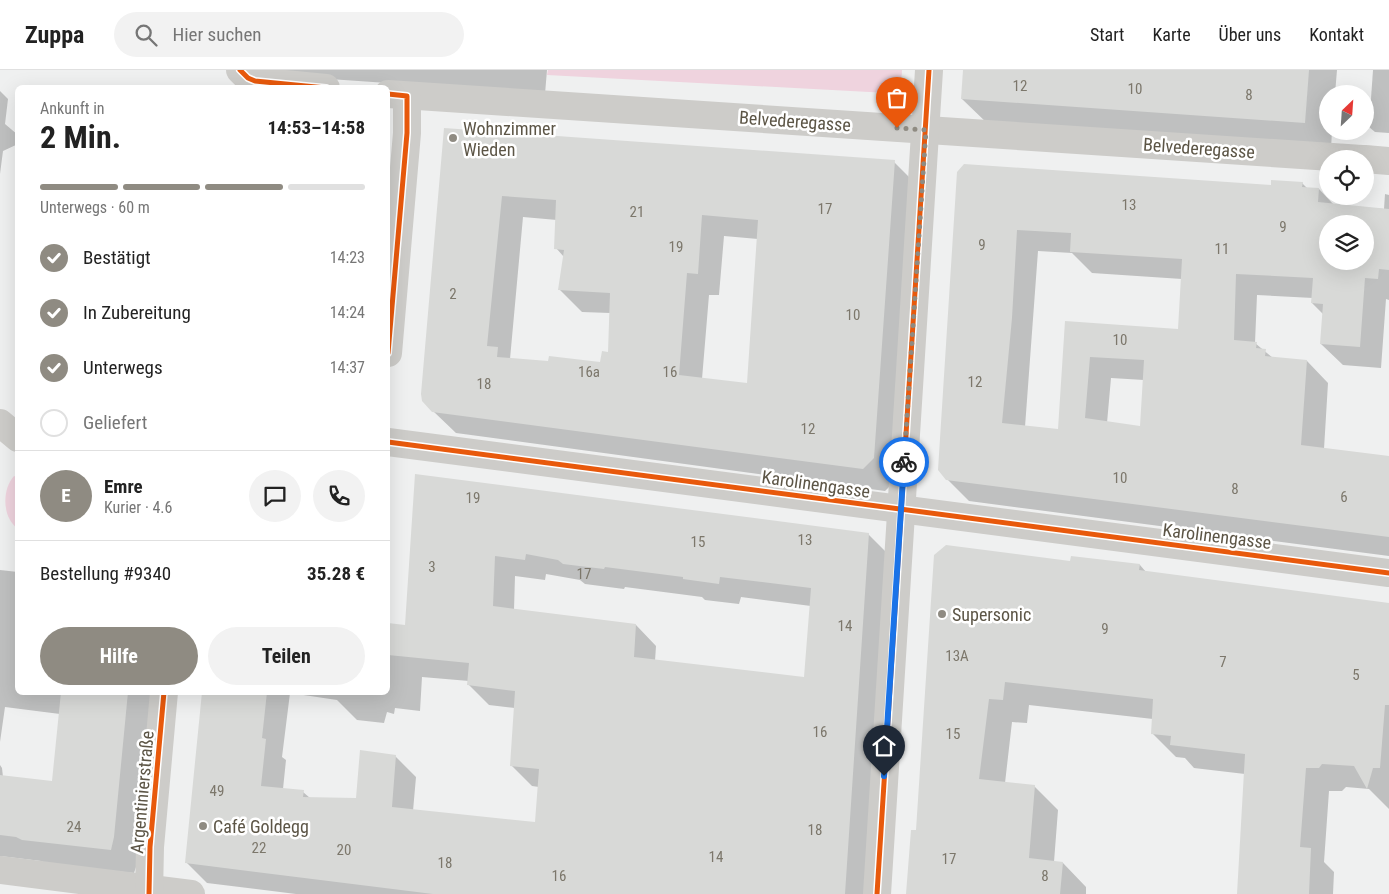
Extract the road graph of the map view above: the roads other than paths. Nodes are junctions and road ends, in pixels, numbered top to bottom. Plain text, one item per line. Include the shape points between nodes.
1 (240, 70) edge
2 (929, 70) edge
3 (296, 85) edge
4 (397, 95) edge
5 (926, 130) junction
6 (1319, 156) edge
7 (1374, 159) edge
8 (1389, 160) edge
9 (390, 330) edge
10 (0, 422) edge
11 (15, 435) edge
12 (390, 442) edge
13 (901, 509) junction
14 (1389, 572) edge
15 (164, 695) edge
16 (0, 870) edge
17 (149, 891) edge
18 (191, 894) edge
19 (877, 894) edge

1 - 3 street via 255,81
2 - 5 street
4 - 5 street, Belvederegasse
4 - 9 street via 407,133
5 - 6 street, Belvederegasse
5 - 13 street
7 - 8 street, Belvederegasse
10 - 11 street
12 - 13 street, Karolinengasse
13 - 14 street, Karolinengasse
13 - 19 street
15 - 17 street, Argentinierstraße
16 - 17 street
17 - 18 street

